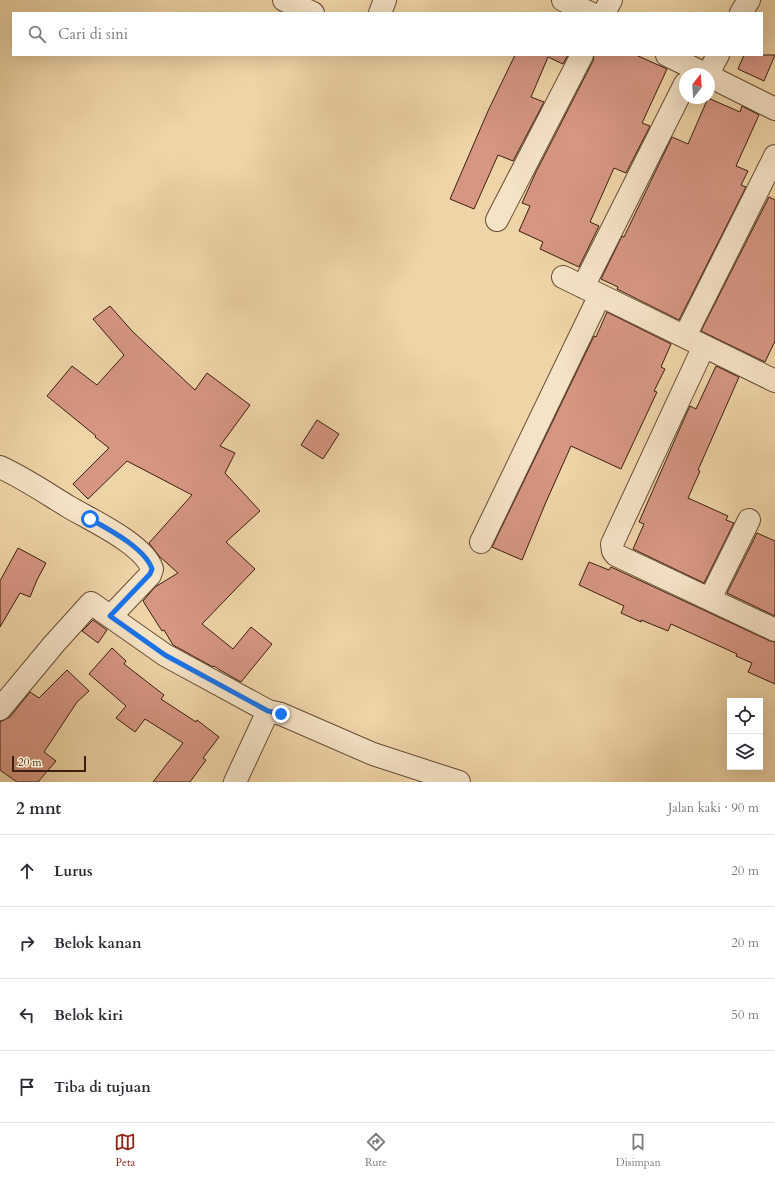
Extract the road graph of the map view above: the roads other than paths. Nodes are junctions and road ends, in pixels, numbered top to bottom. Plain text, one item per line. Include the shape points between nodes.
1 (284, 0) edge
2 (385, 0) edge
3 (563, 0) edge
4 (612, 0) edge
5 (749, 0) edge
6 (312, 12) edge
7 (380, 12) edge
8 (588, 12) edge
9 (605, 12) edge
10 (743, 12) edge
11 (581, 56) edge
12 (669, 56) edge
13 (717, 56) edge
14 (687, 68) edge
15 (705, 68) edge
16 (715, 83) edge
17 (684, 104) edge
18 (775, 109) edge
19 (775, 156) edge
20 (497, 220) dead end
21 (563, 277) dead end
22 (592, 291) junction
23 (694, 341) junction
24 (775, 381) edge
25 (0, 467) edge
26 (749, 520) dead end
27 (481, 542) dead end
28 (710, 600) junction
29 (110, 616) junction
30 (775, 630) edge
31 (0, 709) edge
32 (268, 711) junction
33 (236, 782) edge
34 (459, 782) edge

1 - 6 street
2 - 7 street
3 - 8 street
4 - 9 street
5 - 10 street
11 - 20 street
12 - 14 street
13 - 15 street
16 - 18 street
17 - 22 street
19 - 23 street
21 - 22 street
22 - 23 street
22 - 27 street
23 - 24 street
23 - 28 street via 612,547 616,555
25 - 29 street via 22,477 121,537 147,560 152,569 150,574
26 - 28 street
28 - 30 street
29 - 31 street via 94,604 88,604
29 - 32 street via 165,655
32 - 33 street
32 - 34 street via 281,714 373,754

